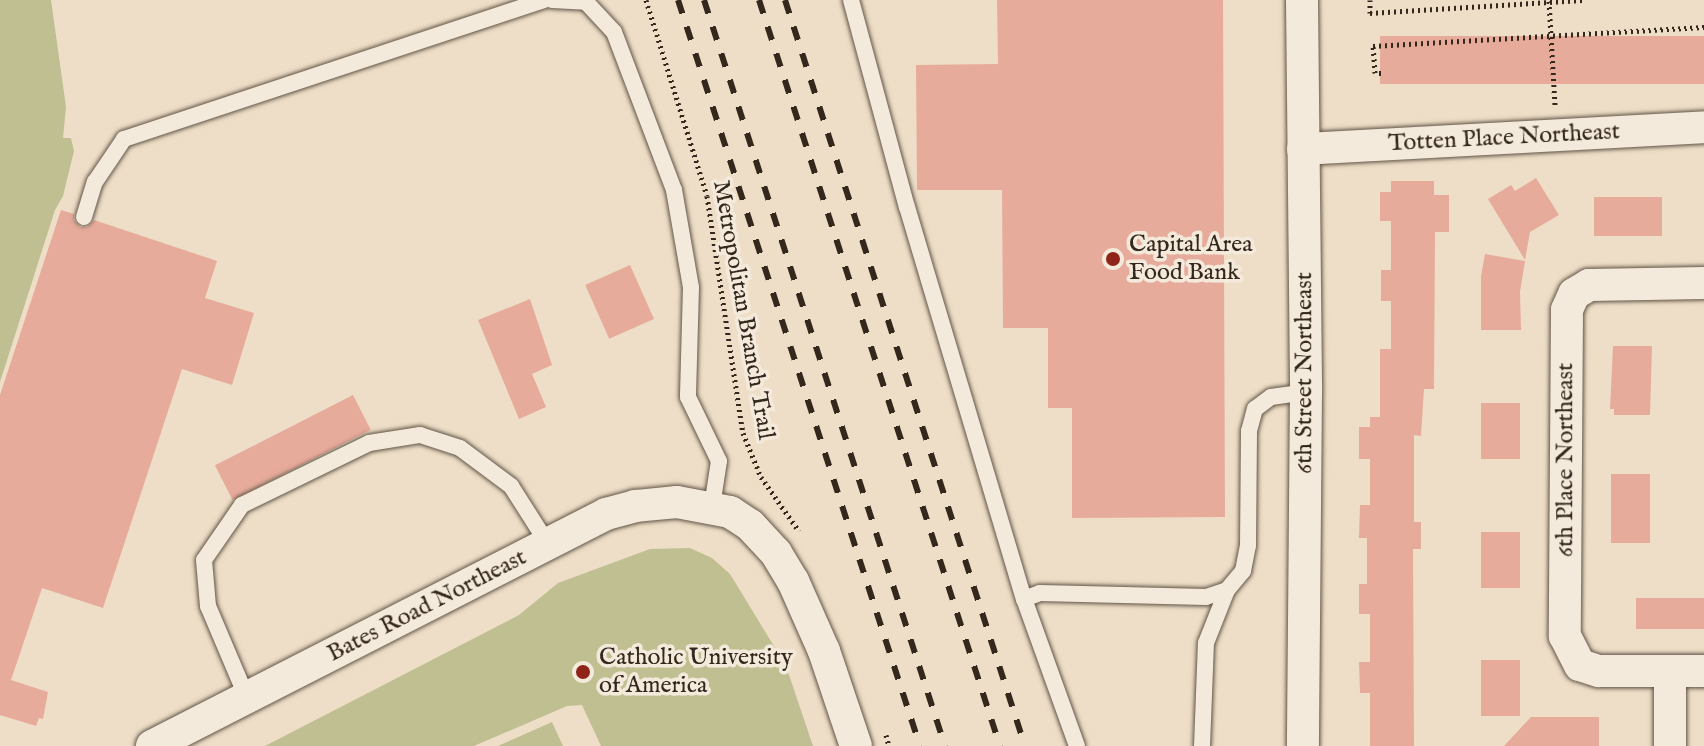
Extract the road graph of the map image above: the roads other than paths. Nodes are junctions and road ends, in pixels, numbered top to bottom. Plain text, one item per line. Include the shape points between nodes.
1 (544, 0) edge
2 (552, 0) edge
3 (851, 0) edge
4 (1302, 0) edge
5 (1704, 127) edge
6 (1303, 149) junction
7 (84, 217) dead end
8 (1704, 283) edge
9 (1306, 392) junction
10 (712, 506) junction
11 (548, 544) junction
12 (1227, 590) junction
13 (1024, 599) junction
14 (1704, 671) edge
15 (1670, 672) junction
16 (247, 698) junction
17 (152, 746) edge
18 (856, 746) edge
19 (1077, 746) edge
20 (1202, 746) edge
21 (1303, 746) edge
22 (1670, 746) edge

1 - 7 lane via 124,139 95,182
2 - 10 lane via 586,2 614,32 674,190 691,287 688,397 719,461
3 - 13 lane
4 - 6 street, 6th Street Northeast
5 - 6 street, Totten Place Northeast
6 - 9 street, 6th Street Northeast
8 - 15 street, 6th Place Northeast via 1589,285 1574,294 1567,310 1568,648 1580,665 1599,671
9 - 12 lane via 1271,397 1255,409 1249,431 1248,546 1243,571
9 - 21 street, 6th Street Northeast
10 - 11 street, Bates Road Northeast via 677,502 625,508
10 - 18 street via 750,525 781,560 824,651
11 - 16 street, Bates Road Northeast
11 - 16 lane via 511,486 460,448 420,435 369,443 242,505 204,560 208,606
12 - 13 lane via 1206,597 1040,593
12 - 20 lane via 1206,643
13 - 19 lane
14 - 15 street, 6th Place Northeast
15 - 22 street
16 - 17 street, Bates Road Northeast

